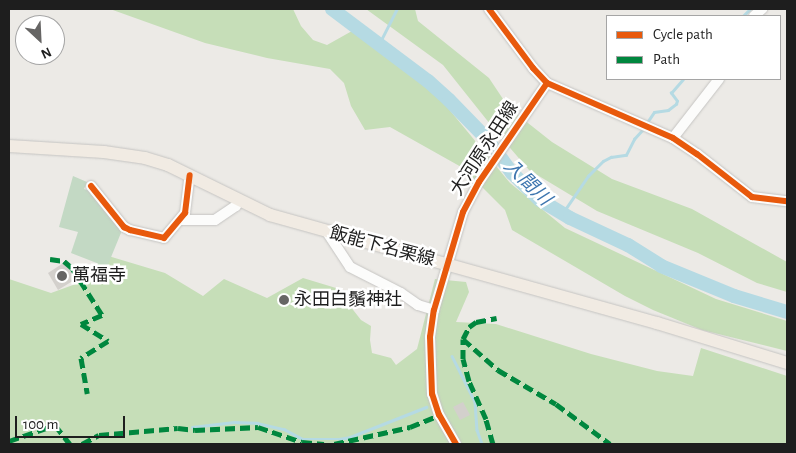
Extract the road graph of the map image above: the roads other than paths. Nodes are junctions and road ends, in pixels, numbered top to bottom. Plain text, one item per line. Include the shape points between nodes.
1 (489, 9) edge
2 (718, 80) edge
3 (547, 83) junction
4 (673, 138) junction
5 (9, 146) edge
6 (190, 175) junction
7 (91, 186) dead end
8 (238, 200) junction
9 (787, 201) edge
10 (180, 220) junction
11 (327, 232) junction
12 (447, 264) junction
13 (434, 310) junction
14 (787, 363) edge
15 (456, 444) edge

1 - 3 street
2 - 4 street
3 - 4 street
3 - 12 street, 大河原永田線 via 479,182 463,212
4 - 9 street via 752,197
5 - 6 main road, 飯能下名栗線 via 145,158
6 - 8 main road, 飯能下名栗線
6 - 10 street via 185,213
7 - 10 street via 124,227 130,230 164,238
8 - 10 street via 236,206 215,220
8 - 11 main road, 飯能下名栗線 via 270,215
11 - 12 main road, 飯能下名栗線
11 - 13 street via 350,267 418,305
12 - 13 street, 大河原永田線
12 - 14 main road, 飯能下名栗線
13 - 15 street, 大河原永田線 via 430,337 432,394 438,415

